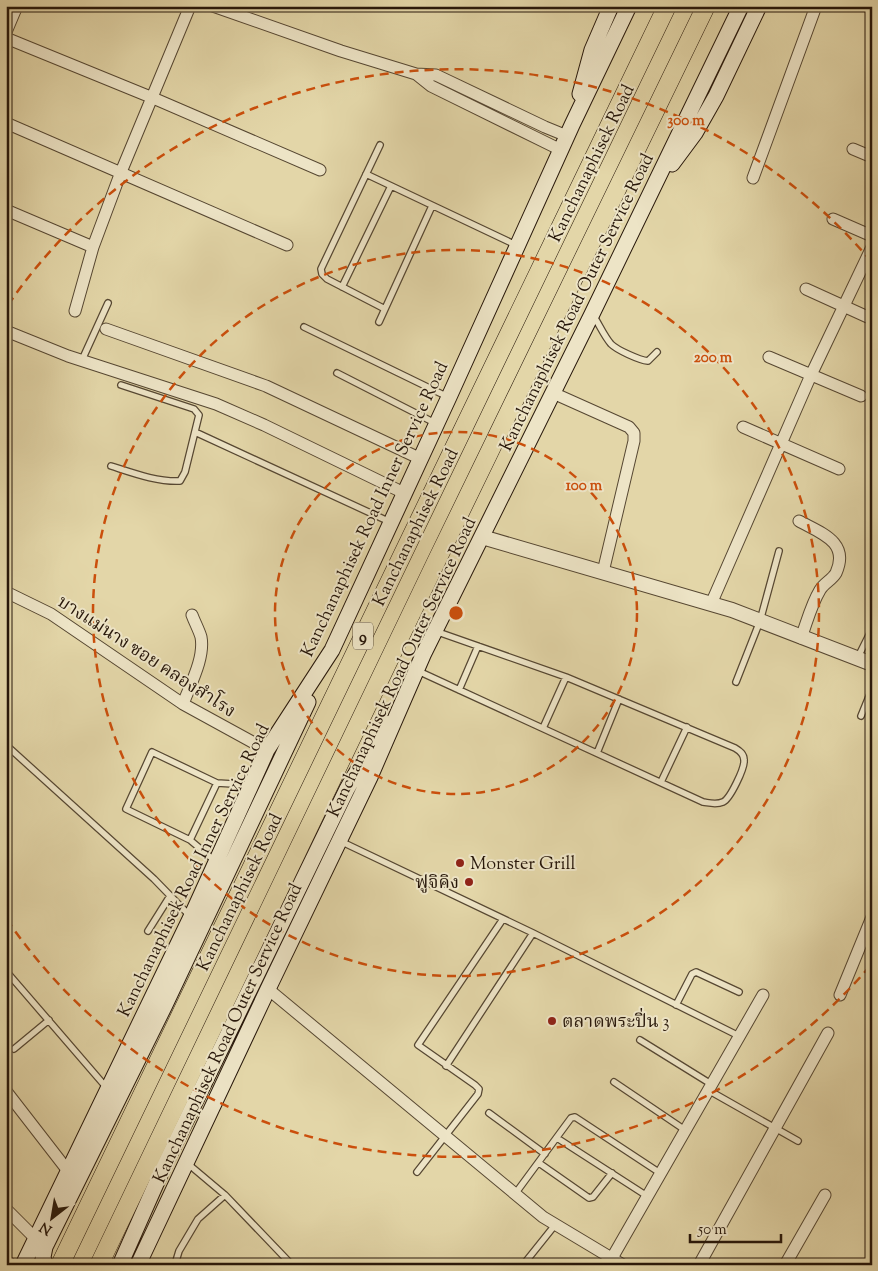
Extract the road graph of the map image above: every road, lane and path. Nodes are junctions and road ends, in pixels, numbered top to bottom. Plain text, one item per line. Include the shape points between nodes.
1 (17, 6) edge
2 (190, 6) edge
3 (213, 6) edge
4 (612, 6) edge
5 (629, 6) edge
6 (667, 6) edge
7 (706, 6) edge
8 (741, 6) edge
9 (759, 6) edge
10 (816, 6) edge
11 (6, 32) edge
12 (6, 38) edge
13 (153, 98) junction
14 (6, 124) edge
15 (567, 137) junction
16 (380, 145) dead end
17 (853, 149) dead end
18 (872, 157) edge
19 (320, 170) dead end
20 (121, 172) junction
21 (366, 174) junction
22 (753, 178) dead end
23 (391, 186) junction
24 (649, 195) junction
25 (432, 206) junction
26 (6, 210) edge
27 (833, 219) dead end
28 (872, 236) edge
29 (287, 244) dead end
30 (518, 246) junction
31 (93, 247) junction
32 (872, 247) edge
33 (342, 287) junction
34 (806, 289) dead end
35 (108, 303) dead end
36 (844, 306) junction
37 (385, 309) junction
38 (74, 311) dead end
39 (592, 314) junction
40 (872, 319) edge
41 (379, 322) dead end
42 (304, 327) dead end
43 (106, 329) dead end
44 (6, 331) edge
45 (657, 352) dead end
46 (769, 357) dead end
47 (82, 360) junction
48 (337, 373) dead end
49 (811, 375) junction
50 (121, 385) dead end
51 (553, 393) junction
52 (861, 396) dead end
53 (449, 397) junction
54 (436, 424) junction
55 (743, 427) dead end
56 (195, 432) junction
57 (782, 444) junction
58 (421, 459) junction
59 (111, 466) dead end
60 (838, 469) dead end
61 (404, 493) junction
62 (799, 521) dead end
63 (390, 522) junction
64 (482, 537) junction
65 (779, 551) dead end
66 (603, 572) junction
67 (6, 592) edge
68 (710, 604) junction
69 (192, 616) dead end
70 (760, 621) junction
71 (872, 629) edge
72 (435, 631) junction
73 (801, 638) junction
74 (478, 646) junction
75 (332, 650) junction
76 (423, 655) junction
77 (857, 659) junction
78 (872, 664) edge
79 (417, 670) junction
80 (566, 677) junction
81 (736, 682) dead end
82 (459, 690) junction
83 (872, 690) edge
84 (620, 699) junction
85 (183, 704) junction
86 (861, 716) dead end
87 (687, 727) junction
88 (543, 728) junction
89 (6, 745) edge
90 (268, 750) junction
91 (597, 753) junction
92 (661, 782) junction
93 (217, 783) junction
94 (252, 785) junction
95 (190, 840) junction
96 (340, 841) junction
97 (216, 863) junction
98 (170, 896) junction
99 (191, 917) junction
100 (872, 917) edge
101 (503, 918) junction
102 (148, 931) dead end
103 (533, 933) junction
104 (6, 971) edge
105 (268, 989) junction
106 (738, 992) dead end
107 (764, 995) dead end
108 (840, 995) dead end
109 (676, 1005) junction
110 (49, 1020) junction
111 (828, 1032) dead end
112 (738, 1036) junction
113 (640, 1040) dead end
114 (14, 1049) dead end
115 (446, 1066) junction
116 (614, 1082) dead end
117 (710, 1087) junction
118 (108, 1088) junction
119 (6, 1092) edge
120 (489, 1113) dead end
121 (776, 1128) junction
122 (685, 1130) junction
123 (446, 1137) junction
124 (557, 1138) junction
125 (798, 1141) dead end
126 (545, 1154) junction
127 (186, 1162) junction
128 (538, 1163) junction
129 (68, 1171) junction
130 (417, 1172) dead end
131 (612, 1173) junction
132 (660, 1173) junction
133 (515, 1194) junction
134 (225, 1195) junction
135 (825, 1195) dead end
136 (647, 1196) junction
137 (6, 1209) edge
138 (555, 1225) junction
139 (35, 1238) junction
140 (612, 1258) junction
141 (6, 1260) edge
142 (11, 1265) edge
143 (23, 1265) edge
144 (45, 1265) edge
145 (60, 1265) edge
146 (99, 1265) edge
147 (120, 1265) edge
148 (138, 1265) edge
149 (178, 1265) edge
150 (292, 1265) edge
151 (523, 1265) edge
152 (623, 1265) edge
153 (699, 1265) edge
154 (785, 1265) edge

1 - 11 street
2 - 13 street
3 - 15 street via 416,74 431,86
4 - 15 main road via 592,50
5 - 15 main road, Kanchanaphisek Road Inner Service Road
6 - 145 highway, Kanchanaphisek Road / 9
7 - 146 highway, Kanchanaphisek Road / 9
8 - 24 main road, Kanchanaphisek Road Outer Service Road
9 - 24 main road via 695,133
10 - 22 street
12 - 13 street
13 - 19 street
13 - 20 street
14 - 20 street
15 - 30 main road, Kanchanaphisek Road Inner Service Road
16 - 21 lane
17 - 18 street
20 - 29 street
20 - 31 street
21 - 23 lane
21 - 33 lane via 321,269 327,279
23 - 25 lane
23 - 33 lane
24 - 39 main road, Kanchanaphisek Road Outer Service Road
25 - 30 lane
25 - 37 lane
26 - 31 street
27 - 28 street
30 - 53 main road, Kanchanaphisek Road Inner Service Road
31 - 38 street
32 - 36 street
33 - 37 lane
34 - 36 street
35 - 47 lane
36 - 40 street
36 - 49 street
37 - 41 lane
39 - 45 lane via 615,348 648,361
39 - 51 main road, Kanchanaphisek Road Outer Service Road
42 - 53 lane
43 - 58 street via 259,384
44 - 47 street
46 - 49 street
47 - 61 street via 216,404
48 - 54 lane
49 - 52 street
49 - 57 street
50 - 56 lane via 194,409 199,415
51 - 64 main road, Kanchanaphisek Road Outer Service Road
51 - 66 street via 629,427 634,433
53 - 54 main road, Kanchanaphisek Road Inner Service Road
54 - 58 main road, Kanchanaphisek Road Inner Service Road
55 - 57 street
56 - 59 lane via 180,481 167,481
56 - 63 lane
57 - 60 street
57 - 68 street
58 - 61 main road, Kanchanaphisek Road Inner Service Road
61 - 63 main road, Kanchanaphisek Road Inner Service Road
62 - 73 street via 830,538 839,549 840,560 833,578 816,597
63 - 75 main road, Kanchanaphisek Road Inner Service Road
64 - 66 street
64 - 72 main road, Kanchanaphisek Road Outer Service Road
65 - 70 lane
66 - 68 street
67 - 85 street, บางแม่นาง ซอย คลองสำโรง via 63,622
68 - 70 street
69 - 85 street via 201,636 201,652
70 - 73 street
70 - 81 lane
71 - 77 lane
72 - 74 lane
72 - 76 main road, Kanchanaphisek Road Outer Service Road
73 - 77 street
74 - 80 lane
74 - 82 lane
75 - 90 main road, Kanchanaphisek Road Inner Service Road
75 - 144 main road via 165,1005 45,1246
76 - 79 main road, Kanchanaphisek Road Outer Service Road
76 - 147 main road via 347,789 163,1168
77 - 78 street
79 - 82 lane
79 - 96 main road, Kanchanaphisek Road Outer Service Road
80 - 84 lane
80 - 88 lane
82 - 88 lane
83 - 86 lane
84 - 87 lane
84 - 91 lane
85 - 90 street, บางแม่นาง ซอย คลองสำโรง
87 - 92 lane
87 - 92 lane via 741,752 744,765 728,799 714,804 703,802
88 - 91 lane
89 - 98 lane
90 - 94 main road, Kanchanaphisek Road Inner Service Road
91 - 92 lane
93 - 94 lane
93 - 95 lane
93 - 95 lane via 152,752 126,809
94 - 97 main road, Kanchanaphisek Road Inner Service Road
95 - 97 lane
96 - 101 lane
96 - 105 main road, Kanchanaphisek Road Outer Service Road
97 - 99 main road, Kanchanaphisek Road Inner Service Road
98 - 99 lane
98 - 102 lane
99 - 118 main road, Kanchanaphisek Road Inner Service Road
100 - 108 street
101 - 103 lane
101 - 115 lane via 418,1045
103 - 109 lane
103 - 115 lane
104 - 110 lane
105 - 123 street
105 - 127 main road, Kanchanaphisek Road Outer Service Road
106 - 109 lane via 696,972
107 - 112 street
109 - 112 lane
110 - 114 lane
110 - 118 lane
111 - 121 street
112 - 117 street
113 - 117 lane
115 - 123 lane via 479,1089
116 - 122 lane
117 - 121 lane
117 - 122 street
118 - 129 main road, Kanchanaphisek Road Inner Service Road
119 - 129 street
120 - 126 lane
121 - 125 lane
121 - 153 street
122 - 132 street
123 - 130 lane
123 - 133 street
124 - 126 lane
124 - 131 lane
124 - 132 lane via 571,1118 578,1118
126 - 128 lane
127 - 134 lane
127 - 148 main road, Kanchanaphisek Road Outer Service Road
128 - 131 lane via 589,1198
128 - 133 lane
129 - 139 main road, Kanchanaphisek Road Inner Service Road
131 - 136 lane
132 - 136 street
133 - 138 street
134 - 149 lane via 198,1219 179,1251
134 - 150 lane
135 - 154 street
136 - 140 street
137 - 139 street
138 - 140 street
138 - 151 lane
139 - 143 main road, Kanchanaphisek Road Inner Service Road
140 - 152 street
141 - 142 street

